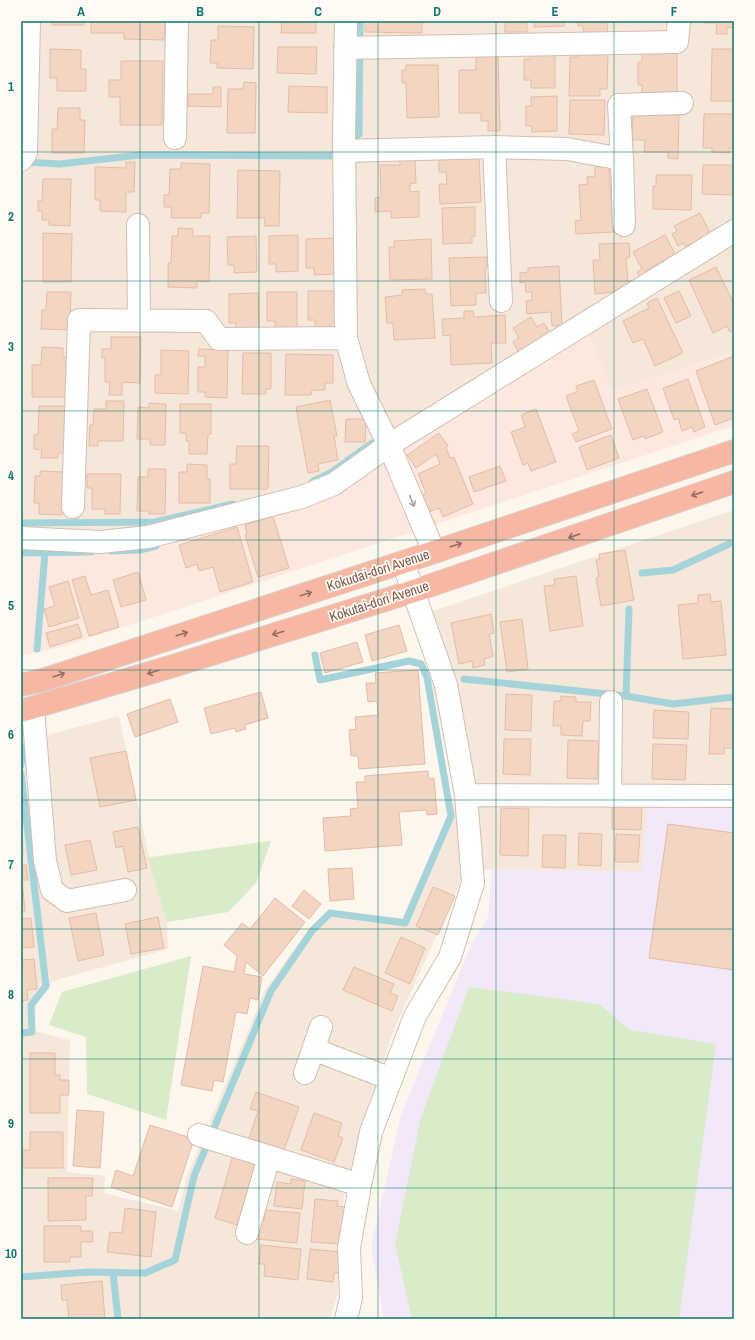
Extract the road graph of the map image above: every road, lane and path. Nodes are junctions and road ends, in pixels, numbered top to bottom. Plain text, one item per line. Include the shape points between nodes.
1 (29, 21) edge
2 (177, 21) edge
3 (346, 21) edge
4 (679, 21) edge
5 (355, 47) junction
6 (682, 103) dead end
7 (175, 138) dead end
8 (344, 144) junction
9 (494, 147) junction
10 (23, 157) edge
11 (622, 159) junction
12 (138, 225) dead end
13 (624, 225) dead end
14 (734, 231) edge
15 (501, 301) dead end
16 (140, 321) junction
17 (346, 338) junction
18 (389, 444) junction
19 (734, 451) edge
20 (734, 482) edge
21 (73, 507) dead end
22 (21, 538) edge
23 (434, 552) junction
24 (403, 562) junction
25 (414, 591) junction
26 (21, 685) edge
27 (611, 702) dead end
28 (27, 710) edge
29 (466, 795) junction
30 (610, 796) junction
31 (734, 796) edge
32 (125, 890) dead end
33 (321, 1027) dead end
34 (313, 1049) junction
35 (305, 1073) dead end
36 (391, 1079) junction
37 (207, 1137) dead end
38 (269, 1157) junction
39 (360, 1185) junction
40 (247, 1233) dead end
41 (346, 1319) edge

1 - 10 street
2 - 7 street
3 - 5 street
4 - 5 street via 677,42
5 - 8 street
6 - 11 street via 619,105
8 - 9 street
8 - 17 street
9 - 11 street via 567,149
9 - 15 street
11 - 13 street
12 - 16 street
14 - 18 street
16 - 17 street via 206,321 219,339
16 - 21 street via 79,320
17 - 18 street via 359,384
18 - 22 street via 334,484 302,497 148,538 100,542
18 -> 23 street
23 -> 19 highway, Kokudai-dori Avenue
20 -> 25 highway, Kokutai-dori Avenue
23 - 24 highway, Kokudai-dori Avenue
24 - 25 street
26 -> 24 highway, Kokudai-dori Avenue
25 -> 28 highway, Kokutai-dori Avenue
25 - 29 street via 446,685
27 - 30 street
28 - 32 street via 45,861 52,890 67,901
29 - 30 street
29 - 36 street via 473,883 450,957 415,1016
30 - 31 street
33 - 34 street
34 - 35 street
34 - 36 street
36 - 39 street via 371,1132
37 - 38 street
38 - 39 street
38 - 40 street
39 - 41 street via 349,1248 351,1298

